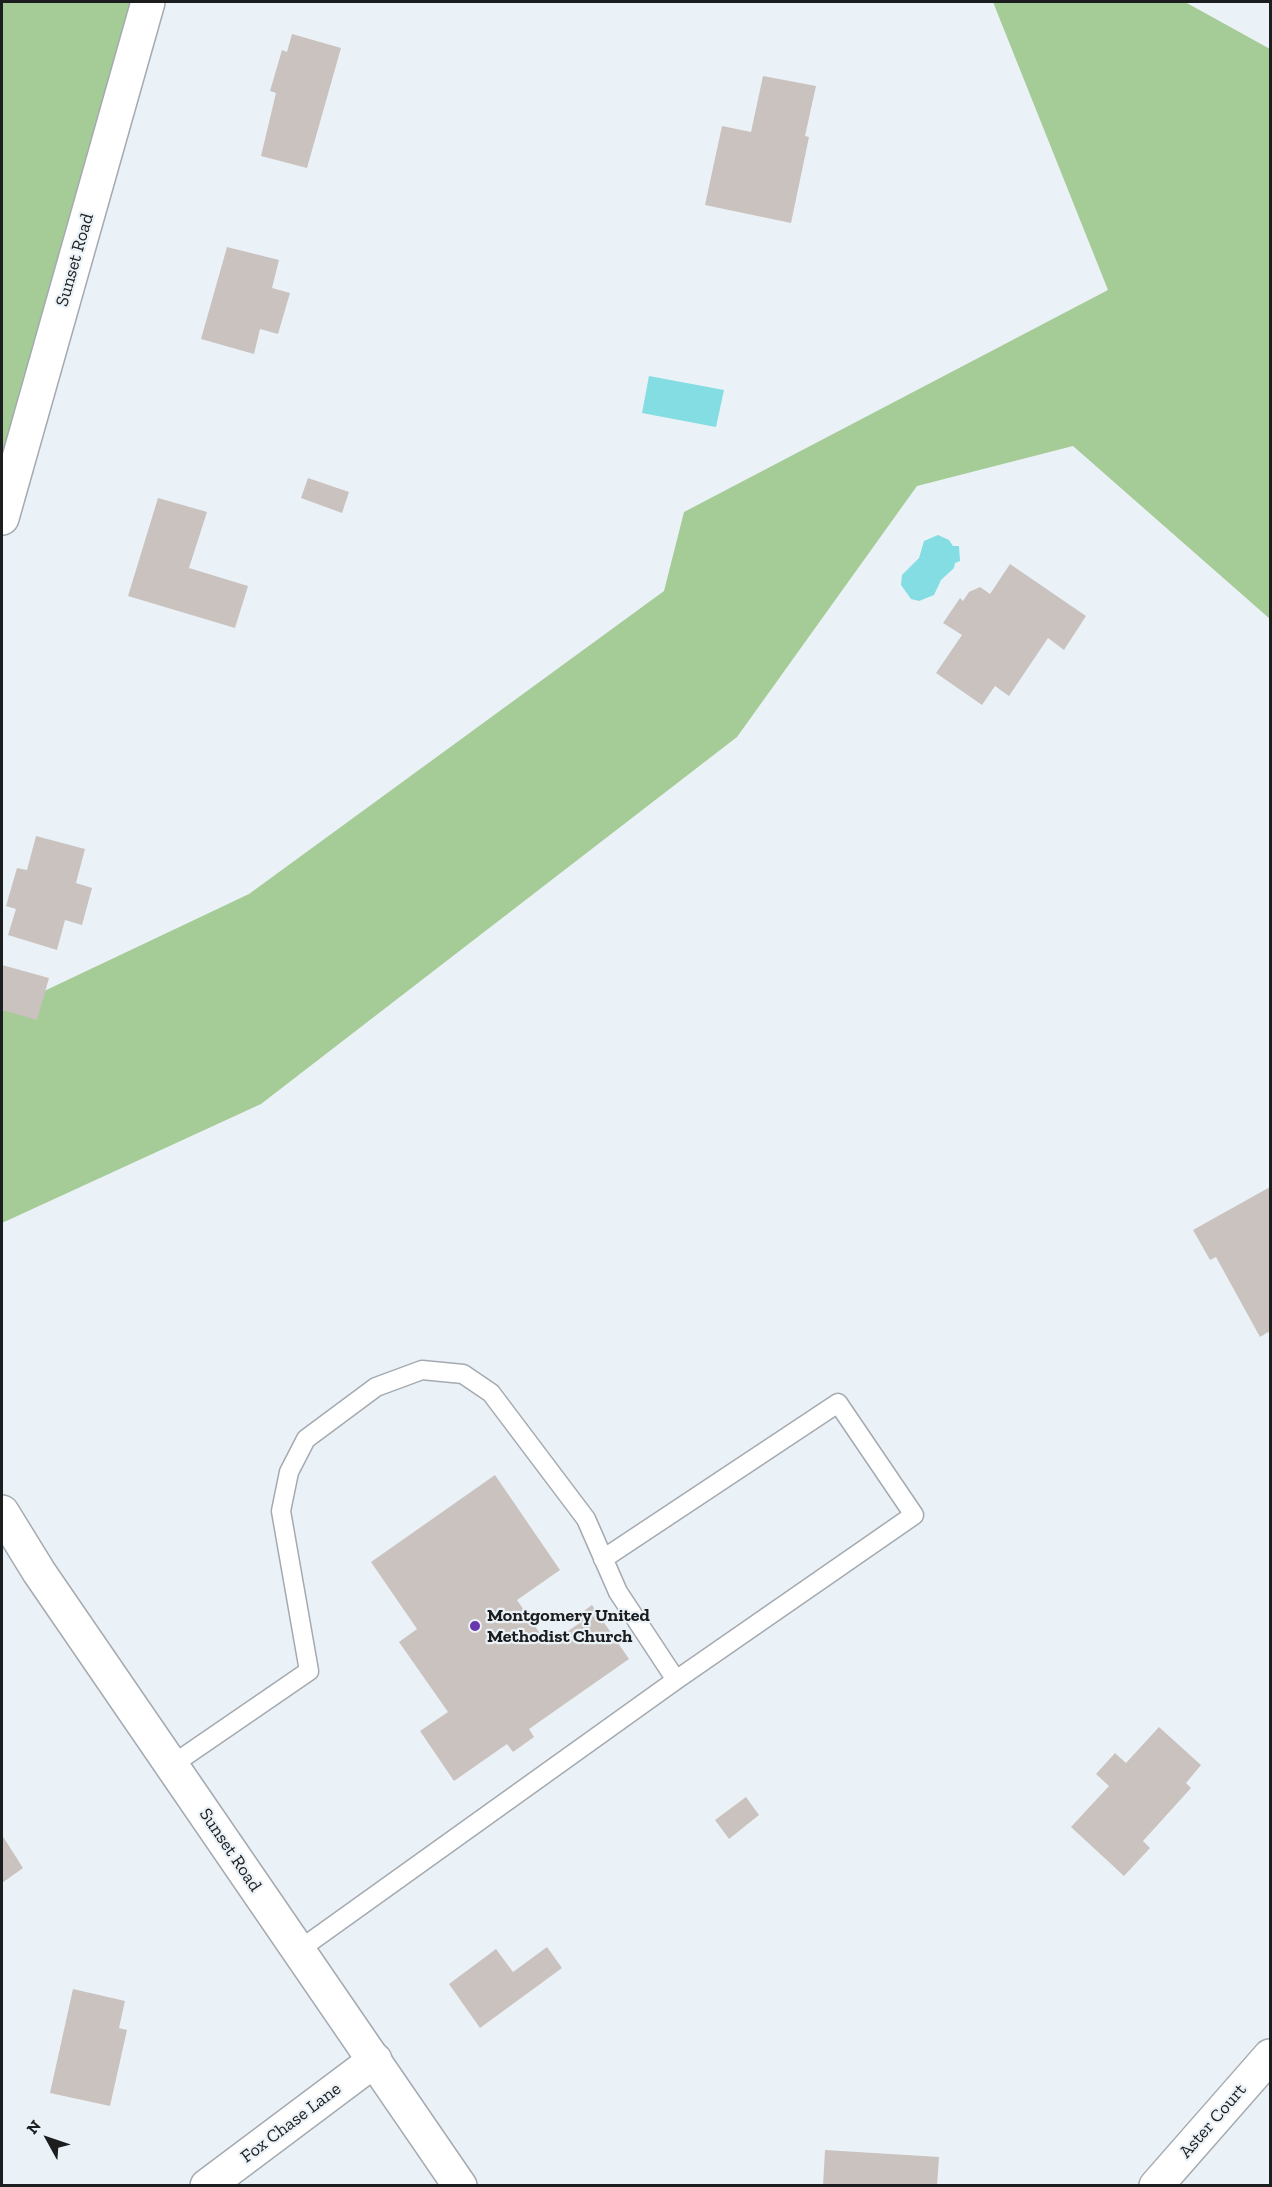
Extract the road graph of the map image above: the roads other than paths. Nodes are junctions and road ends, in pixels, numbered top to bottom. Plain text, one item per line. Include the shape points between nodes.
1 (148, 2) edge
2 (2, 518) edge
3 (2, 1512) edge
4 (603, 1559) junction
5 (676, 1680) junction
6 (172, 1765) junction
7 (299, 1950) junction
8 (1270, 2056) edge
9 (375, 2061) junction
10 (207, 2186) edge
11 (460, 2186) edge
12 (1156, 2186) edge

1 - 2 street, Sunset Road
3 - 6 street, Sunset Road
4 - 5 lane via 618,1592
4 - 5 lane via 838,1402 914,1515
4 - 6 lane via 586,1519 491,1393 463,1374 422,1370 376,1387 306,1439 289,1472 281,1511 309,1671
5 - 7 lane
6 - 7 street, Sunset Road
7 - 9 street, Sunset Road
8 - 12 street, Aster Court
9 - 10 street, Fox Chase Lane
9 - 11 street, Sunset Road

